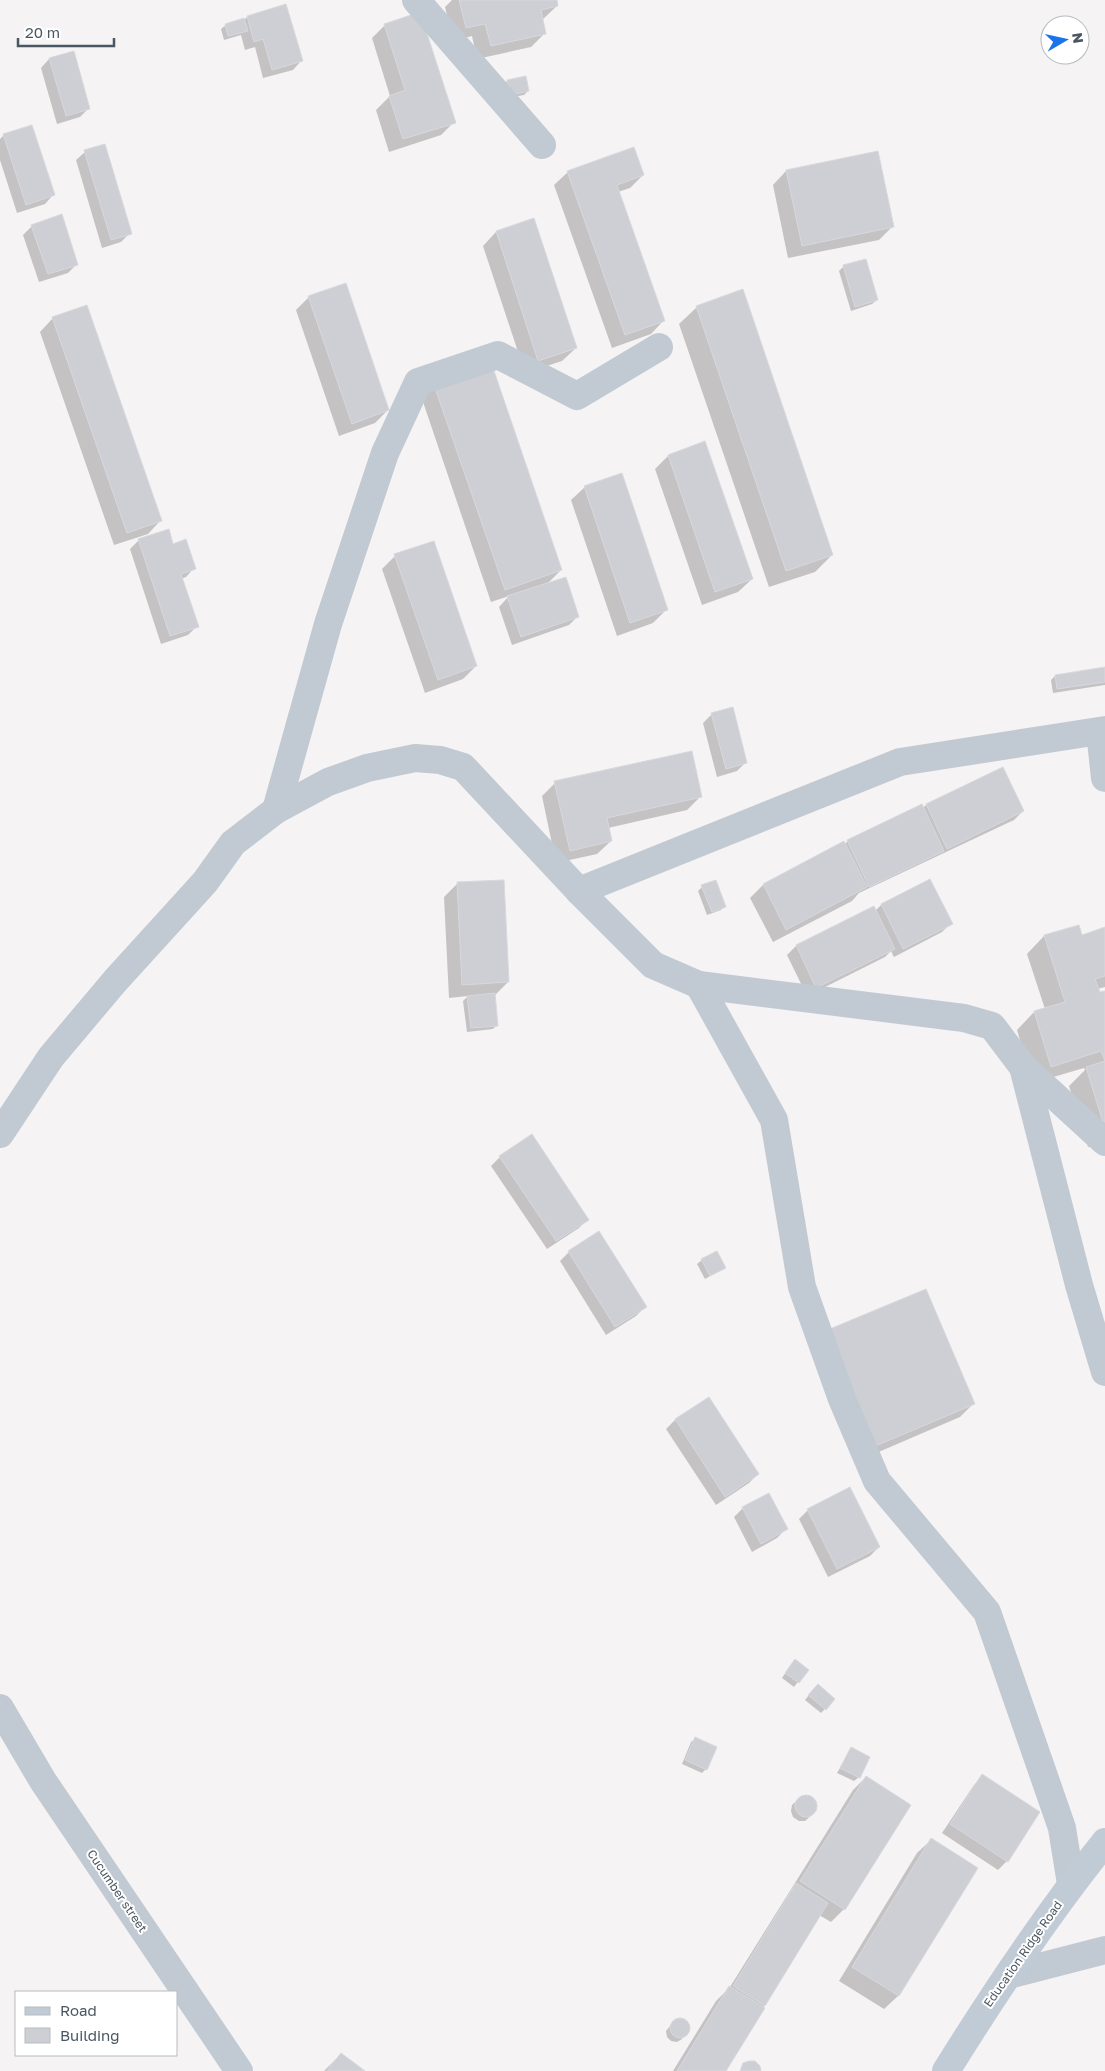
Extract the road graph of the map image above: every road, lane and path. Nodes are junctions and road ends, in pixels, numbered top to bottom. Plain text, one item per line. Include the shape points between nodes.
1 (416, 0) edge
2 (542, 145) dead end
3 (659, 347) dead end
4 (1103, 731) edge
5 (1105, 778) edge
6 (276, 810) junction
7 (579, 891) junction
8 (699, 985) junction
9 (1023, 1067) junction
10 (0, 1134) edge
11 (1105, 1142) edge
12 (1105, 1372) edge
13 (0, 1708) edge
14 (1105, 1842) edge
15 (1071, 1884) junction
16 (1105, 1950) edge
17 (1008, 1975) junction
18 (239, 2071) edge
19 (946, 2071) edge

1 - 2 street
3 - 6 street via 577,396 498,355 418,382 386,453 328,624
4 - 5 street
4 - 7 street via 900,762
6 - 7 street via 328,782 367,768 415,758 463,766
6 - 10 street via 233,843 205,882 115,981 51,1057
7 - 8 street via 653,965
8 - 9 street via 964,1018 992,1026
8 - 15 street via 774,1120 802,1287 842,1399 877,1481 987,1612 1062,1828
9 - 11 street
9 - 12 street via 1079,1285
13 - 18 street, Cucumber street via 43,1781
14 - 15 main road, Education Ridge Road
15 - 17 main road, Education Ridge Road
16 - 17 street
17 - 19 main road, Education Ridge Road

